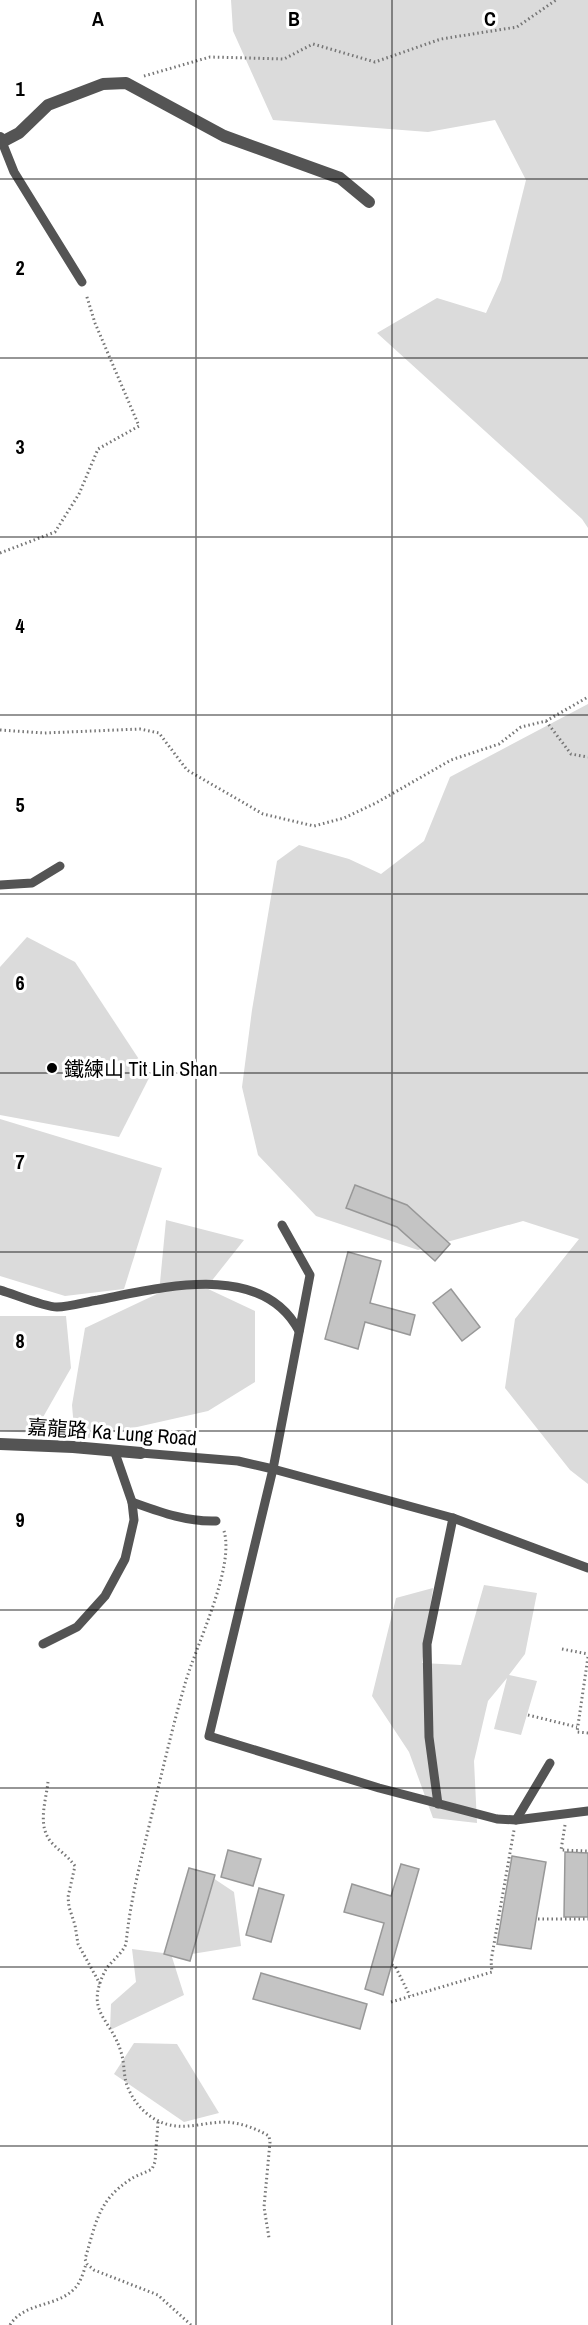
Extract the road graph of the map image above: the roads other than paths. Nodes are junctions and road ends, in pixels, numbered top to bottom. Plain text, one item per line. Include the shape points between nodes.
1 (1, 140) edge
2 (369, 202) dead end
3 (82, 282) road end
4 (60, 866) dead end
5 (0, 885) edge
6 (282, 1225) dead end
7 (0, 1290) edge
8 (299, 1331) junction
9 (0, 1444) edge
10 (114, 1450) junction
11 (141, 1453) joint
12 (273, 1469) junction
13 (132, 1502) junction
14 (453, 1518) junction
15 (216, 1521) road end
16 (588, 1568) edge
17 (43, 1644) dead end
18 (550, 1763) dead end
19 (438, 1804) junction
20 (588, 1811) edge
21 (516, 1820) junction

1 - 2 street via 19,132 48,105 103,84 126,83 224,136 340,178
1 - 3 lane via 14,172
4 - 5 lane via 32,884
6 - 8 lane via 310,1275
7 - 8 lane via 56,1307 179,1284 233,1286 260,1294 278,1305
8 - 12 lane
9 - 10 street, 嘉龍路 Ka Lung Road
10 - 11 street, 嘉龍路 Ka Lung Road
10 - 13 lane
11 - 12 lane, 嘉龍路 Ka Lung Road via 238,1461
12 - 14 lane, 嘉龍路 Ka Lung Road
12 - 19 lane via 209,1736
13 - 15 lane via 168,1516
13 - 17 lane via 134,1520 125,1558 105,1596 77,1627
14 - 16 lane, 嘉龍路 Ka Lung Road
14 - 19 lane via 427,1644 429,1737
18 - 21 lane
19 - 21 lane
20 - 21 lane

